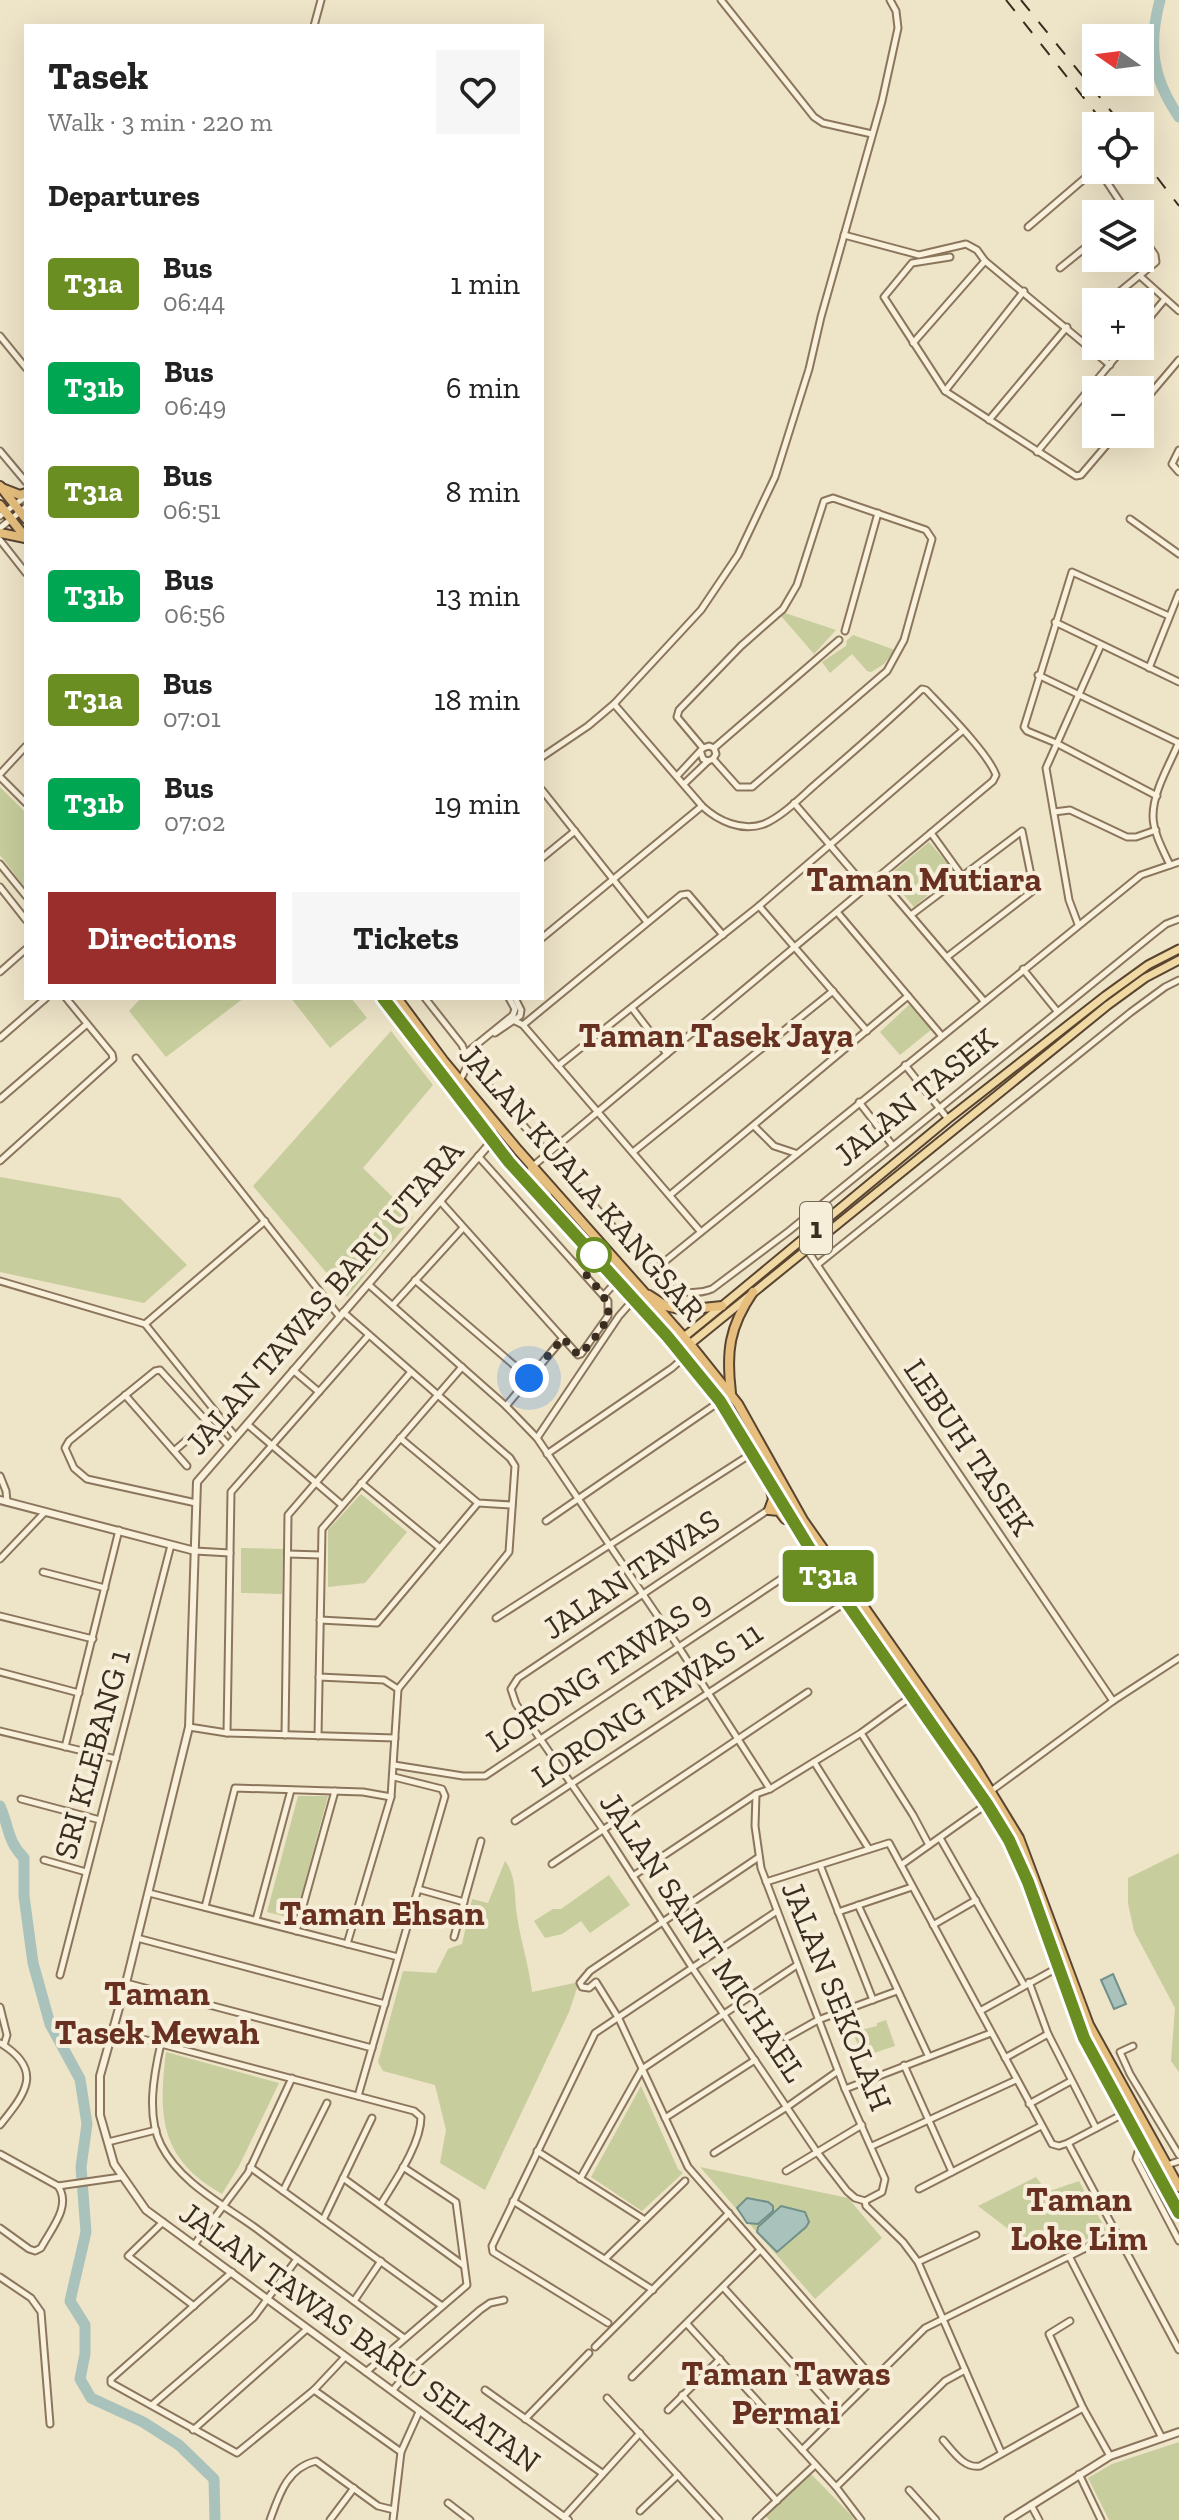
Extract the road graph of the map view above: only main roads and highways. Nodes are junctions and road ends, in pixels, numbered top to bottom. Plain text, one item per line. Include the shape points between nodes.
1 (1, 487) edge
2 (24, 495) edge
3 (22, 510) edge
4 (4, 513) edge
5 (0, 530) edge
6 (24, 536) edge
7 (24, 537) edge
8 (1179, 949) edge
9 (1179, 960) edge
10 (385, 1000) edge
11 (398, 1000) edge
12 (443, 1060) junction
13 (982, 1108) junction
14 (951, 1119) junction
15 (944, 1139) junction
16 (492, 1141) junction
17 (518, 1150) junction
18 (509, 1162) junction
19 (532, 1167) junction
20 (575, 1234) junction
21 (753, 1292) junction
22 (644, 1293) junction
23 (722, 1306) junction
24 (687, 1341) junction
25 (676, 1346) junction
26 (731, 1395) junction
27 (755, 1436) junction
28 (771, 1486) junction
29 (780, 1502) junction
30 (817, 1539) junction
31 (806, 1543) junction
32 (1179, 2187) edge
33 (1179, 2214) edge

1 - 2 highway
1 - 3 highway
4 - 6 highway
5 - 7 highway
8 - 14 main road, 1 via 1115,988
9 - 13 main road, 1 via 1108,1005
10 - 16 highway, JALAN KUALA KANGSAR
11 - 12 highway, JALAN KUALA KANGSAR
12 - 16 highway via 492,1129
12 - 17 highway, JALAN KUALA KANGSAR
13 - 14 main road via 958,1121
13 - 15 main road, 1
14 - 15 main road
14 - 23 main road, 1
15 - 21 main road, 1
16 - 17 highway
16 - 18 highway, JALAN KUALA KANGSAR
17 - 19 highway, JALAN KUALA KANGSAR
18 - 19 highway
18 - 20 highway, JALAN KUALA KANGSAR
19 - 20 highway via 537,1183
19 - 22 highway, JALAN KUALA KANGSAR
20 - 25 highway, JALAN KUALA KANGSAR
21 - 24 main road, 1
21 - 26 highway via 733,1326
22 - 23 highway via 683,1310
22 - 24 highway, JALAN KUALA KANGSAR
23 - 24 main road, 1
24 - 25 main road, 1
24 - 26 highway, JALAN KUALA KANGSAR
25 - 28 highway, JALAN KUALA KANGSAR via 720,1401
26 - 27 highway, JALAN KUALA KANGSAR
27 - 29 highway via 782,1492
27 - 30 highway, JALAN KUALA KANGSAR
28 - 29 highway, JALAN KUALA KANGSAR
28 - 31 highway via 769,1510 779,1511
29 - 30 highway via 790,1506
29 - 31 highway, JALAN KUALA KANGSAR
30 - 32 highway, JALAN KUALA KANGSAR via 1019,1838 1089,2025
31 - 33 highway, JALAN KUALA KANGSAR via 1009,1840 1084,2038

